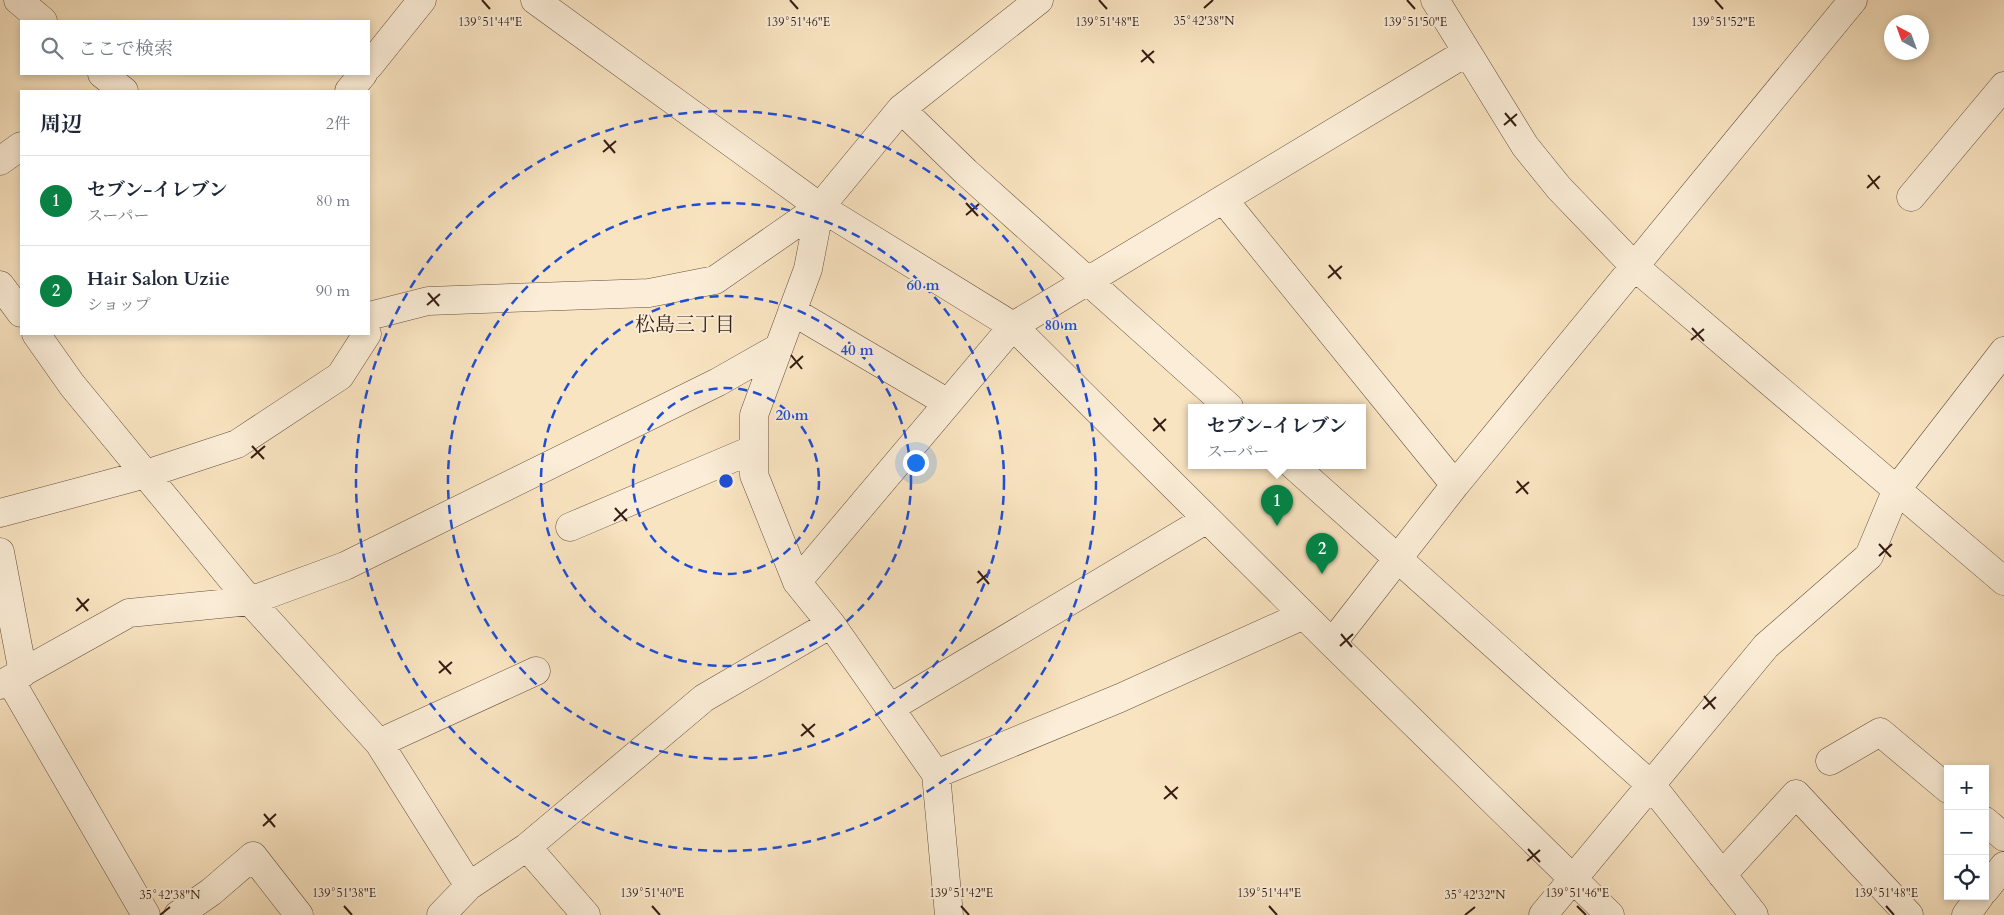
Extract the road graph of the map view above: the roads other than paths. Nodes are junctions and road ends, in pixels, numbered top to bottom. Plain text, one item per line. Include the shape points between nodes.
1 (422, 0) edge
2 (535, 0) edge
3 (1039, 0) edge
4 (1435, 0) edge
5 (1853, 0) edge
6 (1467, 52) junction
7 (370, 65) edge
8 (362, 75) edge
9 (2004, 86) edge
10 (350, 90) edge
11 (901, 109) junction
12 (20, 147) edge
13 (0, 161) edge
14 (1911, 197) dead end
15 (1223, 198) junction
16 (820, 207) junction
17 (1634, 267) junction
18 (1089, 280) junction
19 (792, 312) junction
20 (370, 316) edge
21 (1013, 326) junction
22 (37, 335) edge
23 (366, 335) edge
24 (778, 348) junction
25 (2004, 351) edge
26 (948, 403) junction
27 (1226, 404) edge
28 (754, 450) junction
29 (1297, 469) edge
30 (146, 474) junction
31 (1455, 485) junction
32 (1897, 488) junction
33 (0, 513) edge
34 (1207, 519) junction
35 (570, 527) dead end
36 (0, 552) edge
37 (1398, 559) junction
38 (2004, 581) edge
39 (797, 582) junction
40 (250, 601) junction
41 (1304, 615) junction
42 (831, 624) junction
43 (1332, 643) junction
44 (536, 670) dead end
45 (11, 679) edge
46 (890, 708) junction
47 (379, 743) junction
48 (1830, 761) dead end
49 (936, 774) junction
50 (1652, 786) junction
51 (1944, 786) edge
52 (1989, 824) edge
53 (2004, 837) edge
54 (527, 847) junction
55 (2004, 866) edge
56 (1722, 875) junction
57 (1574, 879) junction
58 (1989, 885) edge
59 (469, 886) junction
60 (1977, 900) edge
61 (146, 915) edge
62 (178, 915) edge
63 (299, 915) edge
64 (441, 915) edge
65 (586, 915) edge
66 (949, 915) edge
67 (1543, 915) edge
68 (1610, 915) edge
69 (1754, 915) edge
70 (1909, 915) edge
71 (1966, 915) edge

1 - 7 street
2 - 16 street
3 - 11 street
4 - 6 street
5 - 17 street
6 - 15 street
6 - 17 street via 1525,146 1559,188
8 - 10 street
9 - 14 street
11 - 16 street
11 - 18 street via 966,172
12 - 13 street
15 - 18 street
15 - 31 street
16 - 19 street via 808,269
16 - 20 street via 715,280 649,293 428,301
16 - 21 street
17 - 31 street
17 - 32 street
18 - 21 street
18 - 27 street
19 - 24 street
19 - 26 street
21 - 26 street
21 - 34 street
22 - 30 street via 72,385
23 - 30 street via 340,376 237,444
24 - 28 street via 754,415
24 - 40 street via 718,382 345,566
25 - 32 street
26 - 39 street
28 - 35 street
28 - 39 street via 754,475
29 - 37 street
30 - 33 street
30 - 40 street
31 - 37 street
32 - 38 street
32 - 50 street via 1869,556 1766,646
34 - 41 street
34 - 46 street
36 - 45 street
37 - 43 street
37 - 50 street
39 - 42 street
40 - 45 street via 129,613
40 - 47 street
41 - 43 street
41 - 49 street via 1120,698
42 - 46 street
42 - 54 street via 704,698
43 - 57 street
44 - 47 street
45 - 61 street
46 - 49 street
47 - 59 street
48 - 51 street via 1880,732
49 - 66 street
50 - 56 street
50 - 57 street
52 - 53 street
54 - 59 street
54 - 65 street
55 - 58 street
56 - 69 street
56 - 70 street via 1796,794
57 - 67 street
57 - 68 street
59 - 64 street
60 - 71 street
62 - 63 street via 253,856

